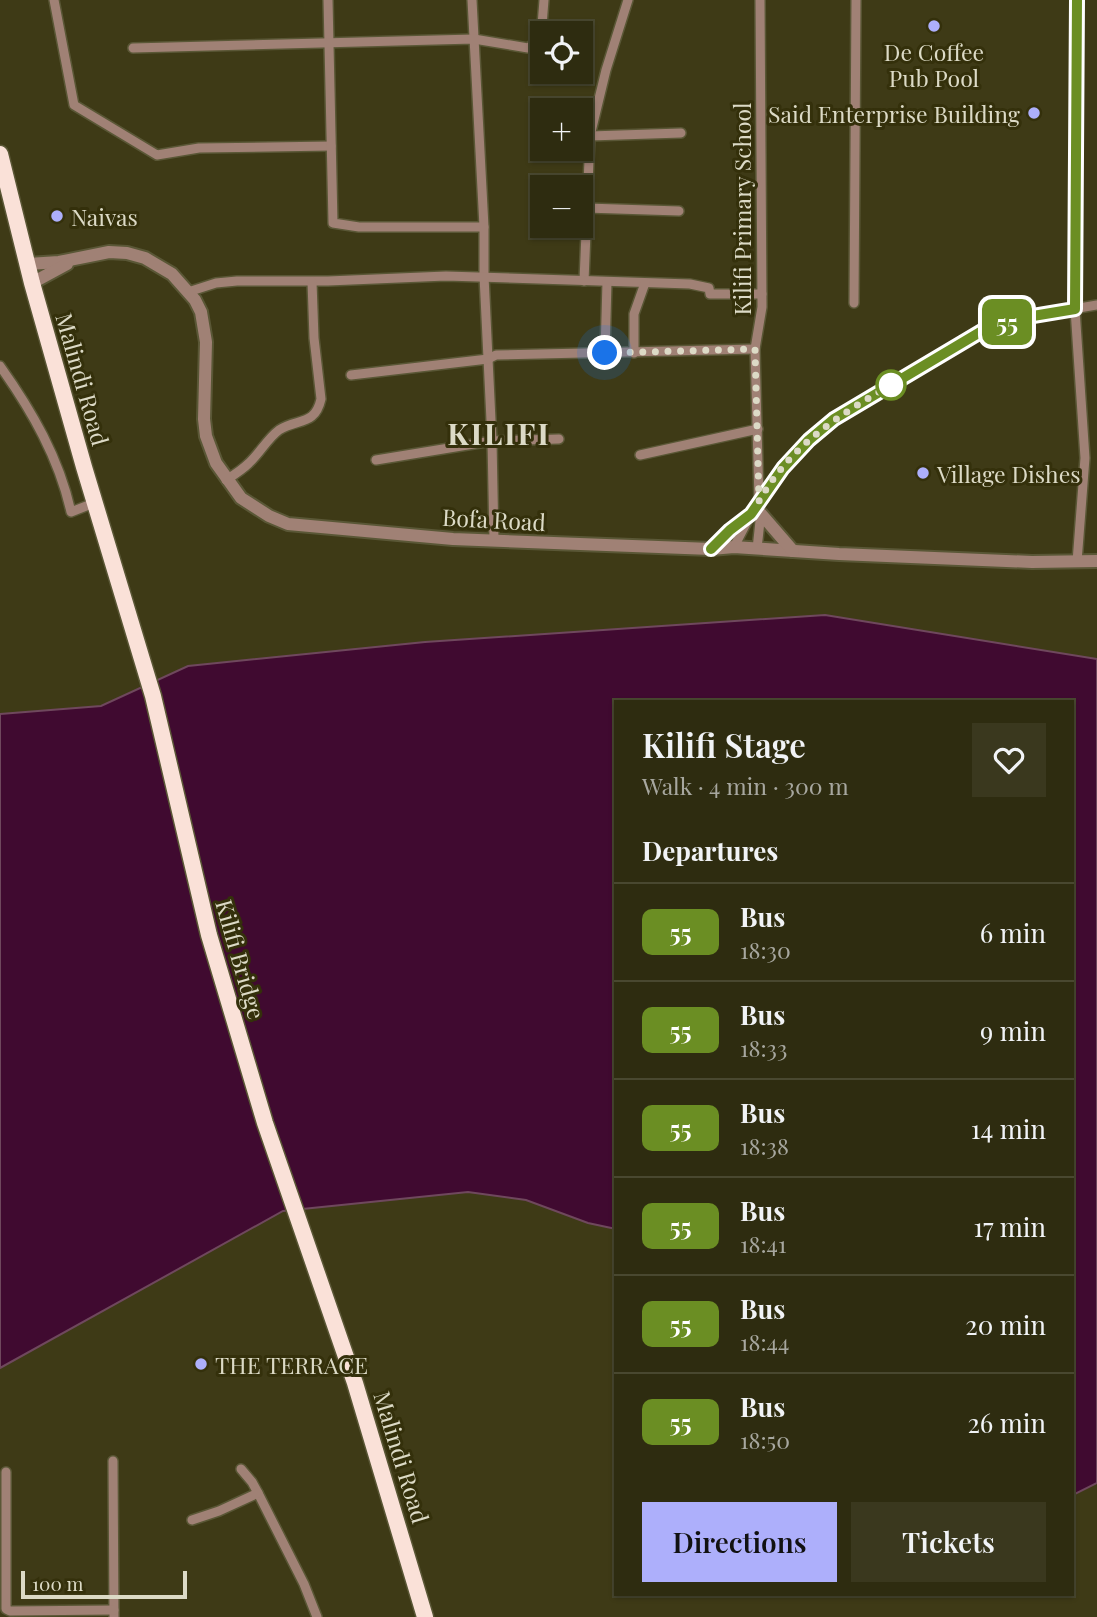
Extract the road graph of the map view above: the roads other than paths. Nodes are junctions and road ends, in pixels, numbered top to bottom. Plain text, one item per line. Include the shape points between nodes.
1 (54, 0) edge
2 (328, 0) edge
3 (472, 0) edge
4 (544, 0) edge
5 (628, 0) edge
6 (760, 0) edge
7 (856, 0) edge
8 (1077, 0) edge
9 (474, 38) junction
10 (327, 43) junction
11 (133, 47) dead end
12 (593, 124) edge
13 (681, 133) dead end
14 (593, 136) edge
15 (331, 146) junction
16 (0, 154) edge
17 (593, 208) edge
18 (679, 211) dead end
19 (484, 227) junction
20 (585, 238) edge
21 (77, 258) junction
22 (28, 264) junction
23 (484, 275) junction
24 (584, 281) junction
25 (312, 282) junction
26 (607, 282) junction
27 (32, 284) junction
28 (645, 284) junction
29 (188, 292) junction
30 (762, 294) junction
31 (854, 303) dead end
32 (1097, 306) edge
33 (1075, 309) junction
34 (755, 349) junction
35 (605, 353) junction
36 (634, 354) junction
37 (488, 359) junction
38 (0, 366) edge
39 (351, 374) dead end
40 (758, 429) junction
41 (559, 439) dead end
42 (492, 441) junction
43 (640, 455) dead end
44 (376, 460) dead end
45 (226, 480) junction
46 (94, 503) junction
47 (759, 505) junction
48 (494, 540) junction
49 (734, 547) junction
50 (711, 549) junction
51 (757, 549) junction
52 (793, 551) junction
53 (1097, 561) edge
54 (1077, 562) junction
55 (127, 614) joint
56 (331, 1311) joint
57 (113, 1461) dead end
58 (241, 1469) dead end
59 (6, 1472) dead end
60 (258, 1493) junction
61 (191, 1520) dead end
62 (114, 1614) edge
63 (317, 1617) edge
64 (425, 1617) edge

1 - 15 street via 74,105 157,155 199,148
2 - 10 street
3 - 9 street
4 - 9 street via 541,38 528,48
5 - 12 street
6 - 30 street, Kilifi Primary School
7 - 31 street
8 - 33 street
9 - 10 street
9 - 19 street
10 - 11 street
10 - 15 street
13 - 14 street
15 - 19 street via 332,221 336,225
16 - 22 highway, Malindi Road
17 - 18 street
19 - 23 street
20 - 24 street
21 - 22 street, Bofa Road
21 - 27 street, Bofa Road
21 - 29 street, Bofa Road via 109,252 145,258 172,274
22 - 27 highway, Malindi Road
23 - 24 street
23 - 25 street
23 - 37 street
24 - 26 street
25 - 29 street via 237,281
25 - 45 street via 319,406 311,418 272,436 248,465
26 - 28 street
26 - 35 street
27 - 46 highway, Malindi Road
28 - 30 street via 704,286 710,295
28 - 36 street via 634,314
29 - 45 street, Bofa Road via 204,326 206,436
30 - 34 street, Kilifi Primary School
32 - 33 street
33 - 47 street via 987,328 834,419 809,440
33 - 54 street via 1085,458
34 - 36 street
34 - 40 street, Kilifi Primary School
35 - 36 street
35 - 37 street via 496,355
37 - 39 street
37 - 42 street
38 - 46 street via 51,450 71,512
40 - 43 street
40 - 47 street, Kilifi Primary School
41 - 42 street
42 - 44 street
42 - 48 street
45 - 48 street, Bofa Road via 241,498 288,524
46 - 55 highway, Malindi Road
47 - 49 street
47 - 50 street
47 - 51 street, Kilifi Primary School
47 - 52 street
48 - 50 street, Bofa Road
49 - 50 street, Bofa Road
49 - 51 street, Bofa Road
51 - 52 street, Bofa Road
52 - 54 street, Bofa Road
53 - 54 street, Bofa Road
55 - 56 highway, Kilifi Bridge via 153,696 209,934 265,1123
56 - 64 highway, Malindi Road
57 - 62 street
58 - 60 street
59 - 62 street via 6,1609
60 - 61 street
60 - 63 street

